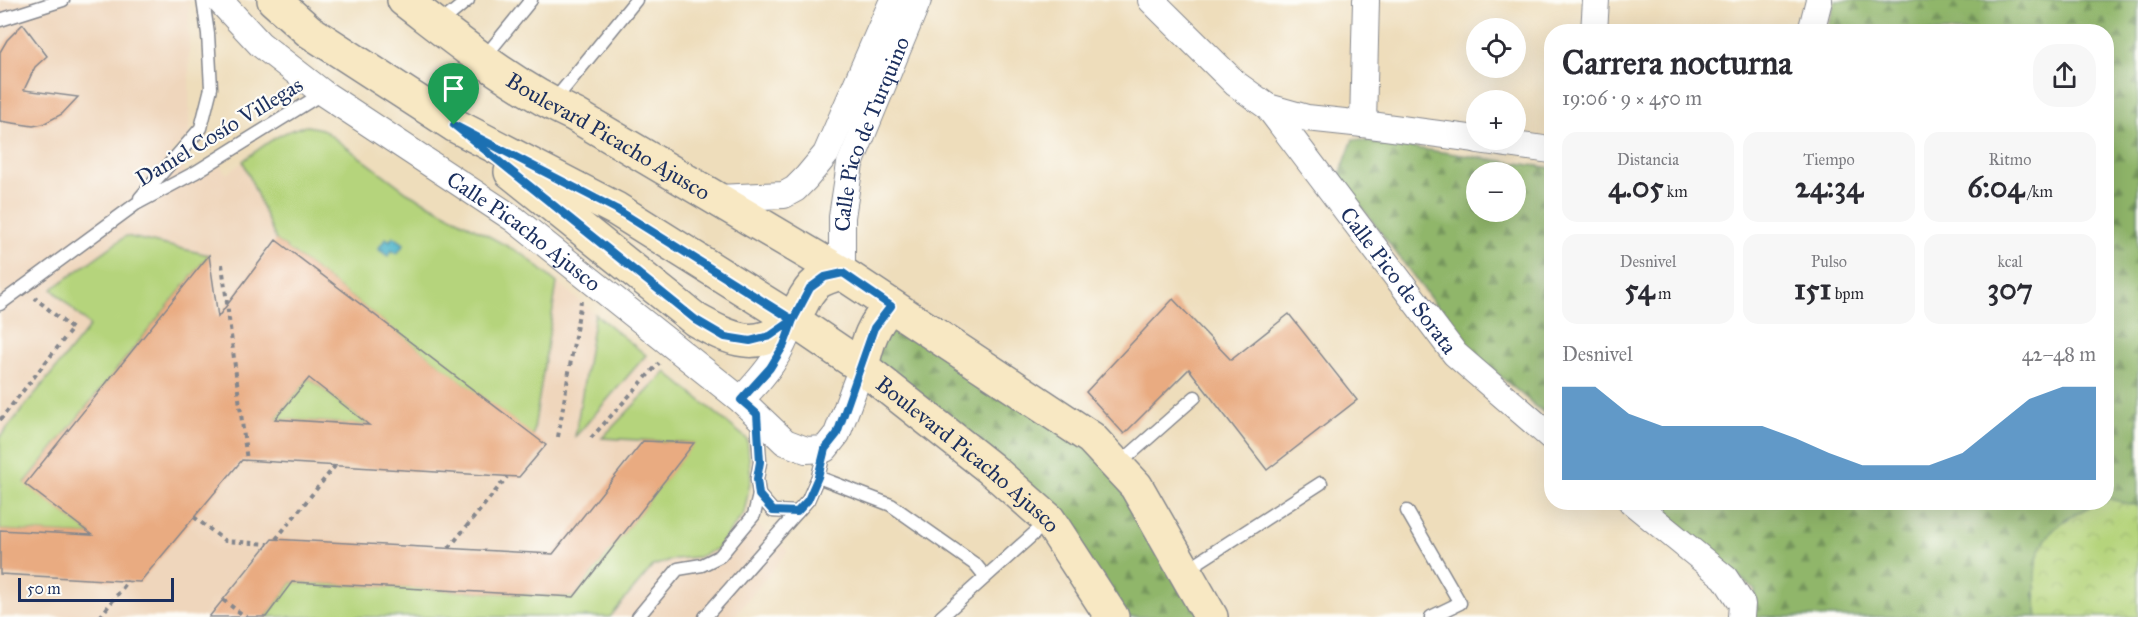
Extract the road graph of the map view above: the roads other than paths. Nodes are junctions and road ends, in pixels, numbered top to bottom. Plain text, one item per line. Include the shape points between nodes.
1 (63, 0) edge
2 (203, 0) edge
3 (219, 0) edge
4 (404, 0) edge
5 (468, 0) edge
6 (531, 0) edge
7 (636, 0) edge
8 (893, 0) edge
9 (918, 0) edge
10 (1151, 0) edge
11 (1366, 0) edge
12 (1596, 0) edge
13 (1818, 0) edge
14 (276, 1) edge
15 (0, 20) edge
16 (1594, 24) edge
17 (1813, 24) edge
18 (437, 25) junction
19 (482, 60) junction
20 (323, 93) junction
21 (551, 104) junction
22 (1268, 107) junction
23 (1363, 124) junction
24 (454, 125) junction
25 (1466, 138) edge
26 (1526, 146) edge
27 (1544, 149) edge
28 (718, 198) junction
29 (136, 204) junction
30 (843, 273) junction
31 (0, 304) edge
32 (891, 306) junction
33 (793, 320) junction
34 (862, 367) junction
35 (1195, 397) dead end
36 (749, 407) junction
37 (1544, 431) edge
38 (825, 449) junction
39 (1117, 466) junction
40 (818, 477) junction
41 (1321, 483) dead end
42 (759, 495) junction
43 (1642, 510) edge
44 (1407, 511) dead end
45 (797, 512) junction
46 (1049, 520) junction
47 (1185, 570) junction
48 (985, 576) junction
49 (638, 617) edge
50 (705, 617) edge
51 (941, 617) edge
52 (1112, 617) edge
53 (1211, 617) edge
54 (1431, 617) edge
55 (1741, 617) edge

1 - 15 lane
2 - 29 lane, Daniel Cosío Villegas via 211,88 201,128
3 - 20 street, Calle Picacho Ajusco via 260,44
4 - 18 main road, Boulevard Picacho Ajusco
5 - 18 lane
6 - 19 lane
7 - 21 lane
8 - 28 street, Calle Pico de Turquino via 826,154 806,178 784,195
9 - 30 street, Calle Pico de Turquino via 850,164 842,217
10 - 22 street, Calle Pico de Sorata via 1236,84
11 - 23 street
12 - 16 street
13 - 17 street
14 - 24 main road, Boulevard Picacho Ajusco via 309,31
18 - 19 main road, Boulevard Picacho Ajusco
19 - 21 main road, Boulevard Picacho Ajusco
20 - 29 lane, Daniel Cosío Villegas via 196,172
20 - 36 street, Calle Picacho Ajusco via 514,219
21 - 28 main road, Boulevard Picacho Ajusco
22 - 23 street, Calle Pico de Sorata via 1307,118
22 - 37 street, Calle Pico de Sorata via 1455,354
23 - 25 street, Calle Pico de Sorata
24 - 33 main road, Boulevard Picacho Ajusco via 616,209
24 - 33 main road via 696,320 725,337 750,341 770,336
26 - 27 street, Calle Pico de Sorata
28 - 30 main road, Boulevard Picacho Ajusco
29 - 31 lane, Daniel Cosío Villegas
30 - 32 main road, Boulevard Picacho Ajusco
30 - 33 main road via 825,277 810,288
32 - 34 main road via 874,328
32 - 39 main road, Boulevard Picacho Ajusco via 1091,438
33 - 34 main road, Boulevard Picacho Ajusco
33 - 36 street via 784,345
34 - 38 street via 837,434
34 - 46 main road, Boulevard Picacho Ajusco
35 - 39 lane
36 - 38 street, Calle Picacho Ajusco via 785,442 806,450
36 - 42 lane via 760,462
38 - 40 lane
39 - 47 main road, Boulevard Picacho Ajusco via 1136,486
40 - 45 lane via 808,500
40 - 48 lane via 891,505 976,565
41 - 47 lane
42 - 45 lane via 773,511
42 - 49 lane via 754,515 720,556 702,565 678,568
43 - 55 street via 1725,578 1742,604
44 - 54 lane via 1460,603
45 - 50 lane
46 - 48 lane
46 - 52 main road, Boulevard Picacho Ajusco
47 - 53 main road, Boulevard Picacho Ajusco
48 - 51 lane

